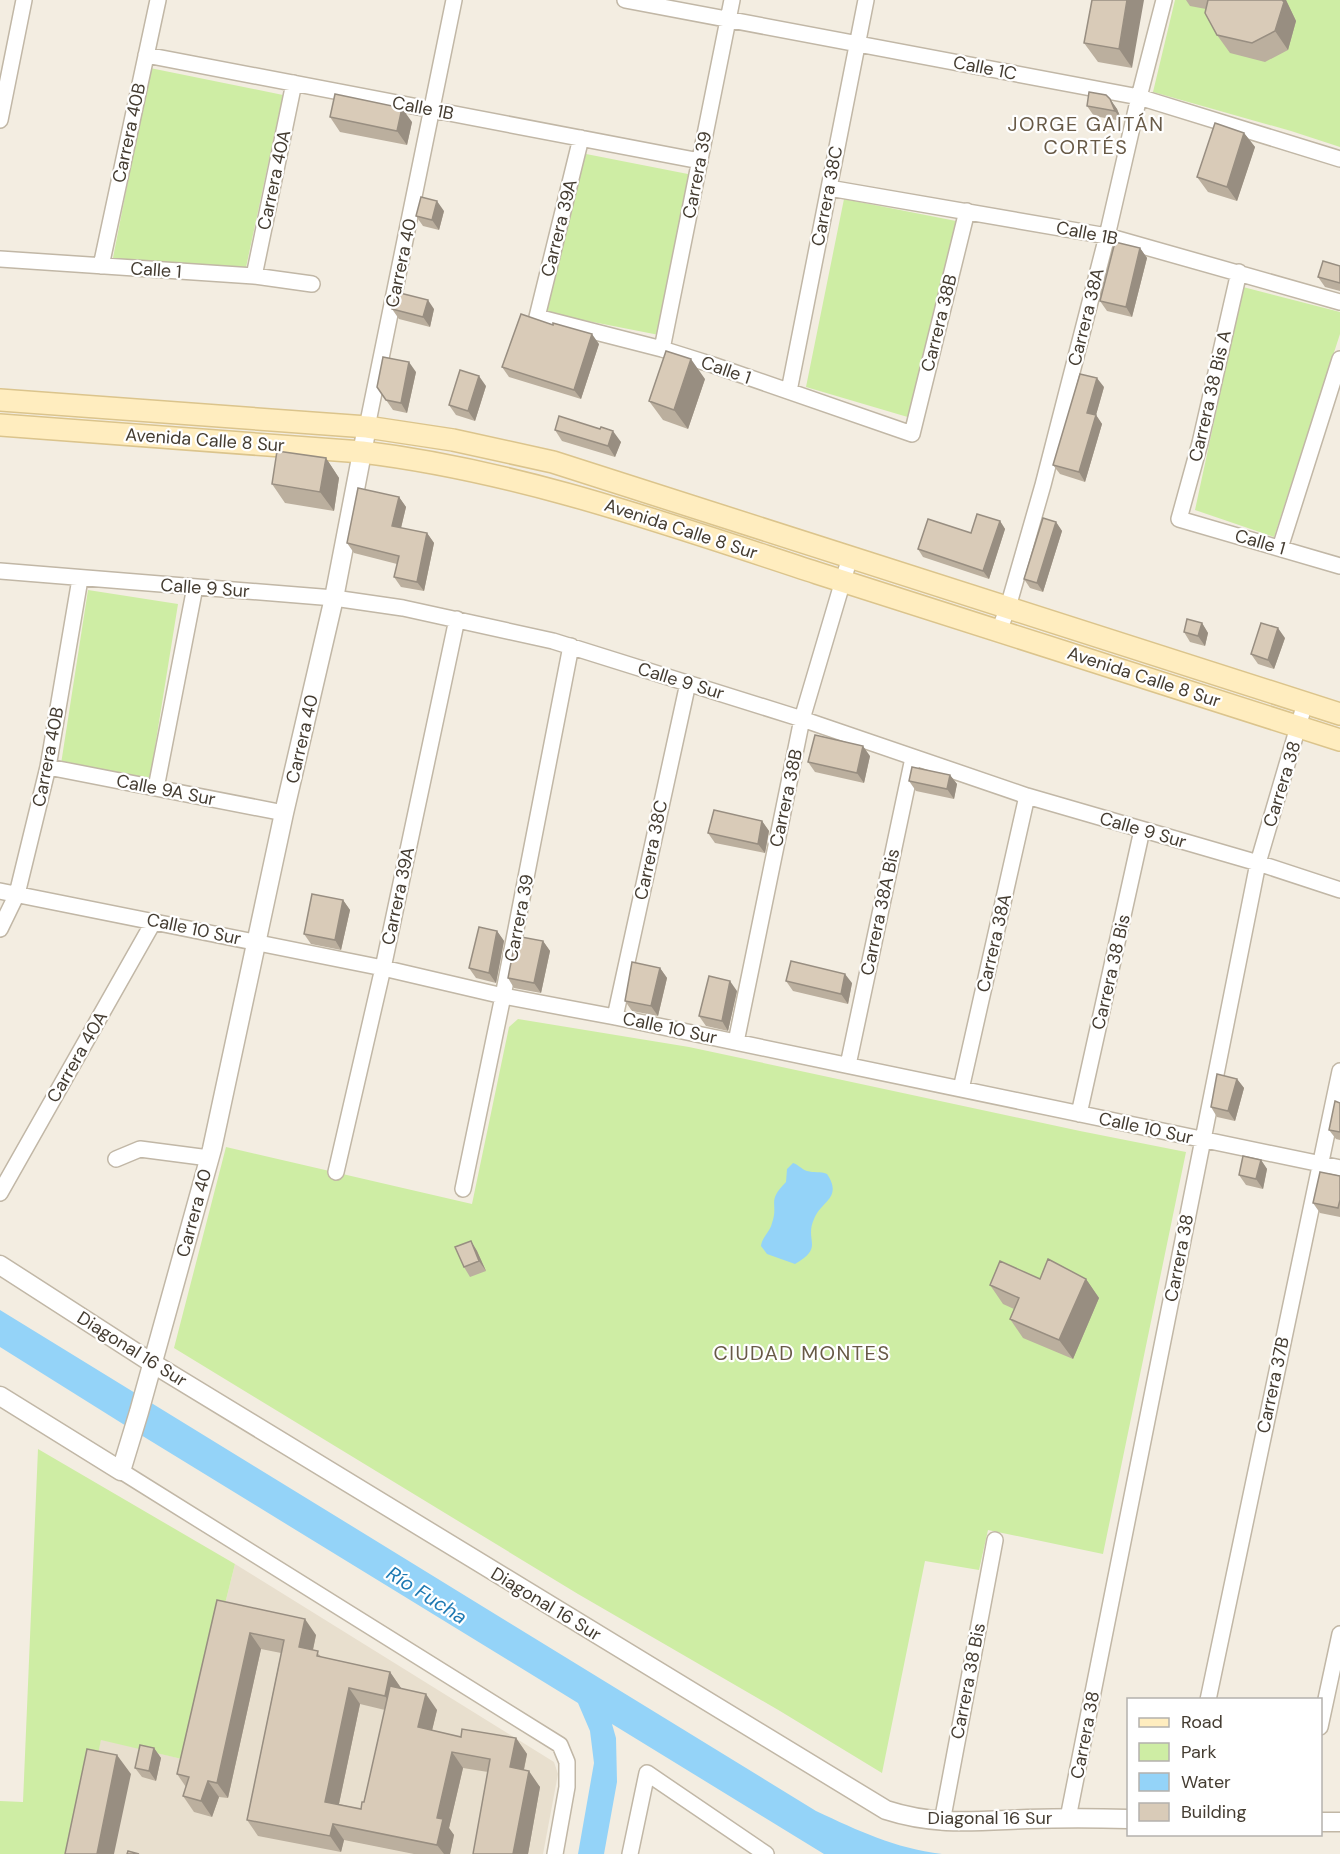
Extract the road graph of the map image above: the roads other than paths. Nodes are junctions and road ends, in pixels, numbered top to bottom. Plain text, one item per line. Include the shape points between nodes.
1 (24, 0) edge
2 (158, 0) edge
3 (454, 0) edge
4 (625, 0) edge
5 (732, 0) edge
6 (866, 0) edge
7 (1164, 0) edge
8 (728, 20) junction
9 (857, 44) junction
10 (146, 55) junction
11 (294, 83) junction
12 (1138, 97) junction
13 (432, 110) junction
14 (0, 120) edge
15 (581, 138) junction
16 (1340, 159) edge
17 (700, 161) junction
18 (829, 188) junction
19 (967, 211) junction
20 (1107, 236) junction
21 (0, 259) edge
22 (101, 266) junction
23 (1239, 273) junction
24 (254, 276) junction
25 (312, 284) dead end
26 (1340, 302) edge
27 (537, 317) joint
28 (662, 349) junction
29 (1340, 359) edge
30 (789, 392) junction
31 (0, 400) edge
32 (0, 425) edge
33 (367, 427) junction
34 (912, 434) joint
35 (362, 452) junction
36 (1179, 519) joint
37 (1280, 548) junction
38 (850, 557) junction
39 (1340, 566) edge
40 (0, 571) edge
41 (80, 579) junction
42 (843, 581) junction
43 (195, 587) junction
44 (334, 598) junction
45 (1008, 607) junction
46 (458, 619) junction
47 (999, 631) junction
48 (571, 646) junction
49 (688, 683) junction
50 (1305, 703) junction
51 (1340, 714) edge
52 (802, 718) junction
53 (1299, 727) junction
54 (1340, 740) edge
55 (913, 758) junction
56 (48, 767) junction
57 (156, 788) junction
58 (1027, 796) junction
59 (284, 813) junction
60 (1142, 830) junction
61 (1258, 863) junction
62 (1340, 890) edge
63 (0, 891) edge
64 (17, 894) junction
65 (154, 921) junction
66 (0, 929) edge
67 (256, 943) junction
68 (383, 968) junction
69 (503, 996) junction
70 (615, 1017) junction
71 (736, 1042) junction
72 (848, 1065) junction
73 (1340, 1071) edge
74 (962, 1089) junction
75 (1079, 1114) junction
76 (1202, 1139) junction
77 (209, 1158) junction
78 (116, 1159) dead end
79 (1319, 1163) junction
80 (1340, 1168) edge
81 (336, 1173) dead end
82 (464, 1189) dead end
83 (0, 1193) edge
84 (0, 1265) edge
85 (152, 1363) junction
86 (0, 1396) edge
87 (121, 1471) junction
88 (995, 1540) dead end
89 (1340, 1634) edge
90 (1208, 1698) edge
91 (1322, 1718) edge
92 (1068, 1818) junction
93 (1127, 1819) edge
94 (942, 1822) junction
95 (1322, 1822) edge
96 (1340, 1822) edge
97 (555, 1854) edge
98 (630, 1854) edge
99 (766, 1854) edge

1 - 14 street
2 - 10 street, Carrera 40B
3 - 13 street, Carrera 40
4 - 8 street, Calle 1C
5 - 8 street, Carrera 39
6 - 9 street, Carrera 38C
7 - 12 street, Carrera 38A
8 - 9 street, Calle 1C
8 - 17 street, Carrera 39
9 - 12 street, Calle 1C
9 - 18 street, Carrera 38C
10 - 11 street, Calle 1B
10 - 22 street, Carrera 40B
11 - 13 street, Calle 1B
11 - 24 street, Carrera 40A
12 - 16 street, Calle 1C
12 - 20 street, Carrera 38A
13 - 15 street, Calle 1B
13 - 33 street, Carrera 40
15 - 17 street, Calle 1B
15 - 27 street, Carrera 39A
17 - 28 street, Carrera 39
18 - 19 street, Calle 1B
18 - 30 street, Carrera 38C
19 - 20 street, Calle 1B
19 - 34 street, Carrera 38B
20 - 23 street, Calle 1B
20 - 45 street, Carrera 38A
21 - 22 street, Calle 1
22 - 24 street, Calle 1
23 - 26 street, Calle 1B
23 - 36 street, Carrera 38 Bis A
24 - 25 street, Calle 1
27 - 28 street, Calle 1
28 - 30 street, Calle 1
29 - 37 street
30 - 34 street, Calle 1
31 - 33 main road, Avenida Calle 8 Sur
32 - 35 main road, Avenida Calle 8 Sur
33 - 35 street, Carrera 40
33 - 38 main road, Avenida Calle 8 Sur via 453,440 553,462
35 - 42 main road, Avenida Calle 8 Sur via 452,465 543,487
35 - 44 street, Carrera 40
36 - 37 street, Calle 1
37 - 39 street, Calle 1
38 - 42 street, Carrera 38B
38 - 45 main road, Avenida Calle 8 Sur
40 - 41 street, Calle 9 Sur
41 - 43 street, Calle 9 Sur
41 - 56 street, Carrera 40B
42 - 47 main road, Avenida Calle 8 Sur
42 - 52 street, Carrera 38B
43 - 44 street, Calle 9 Sur
43 - 57 street
44 - 46 street, Calle 9 Sur
44 - 59 street, Carrera 40
45 - 47 street, Carrera 38A
45 - 50 main road, Avenida Calle 8 Sur
46 - 48 street, Calle 9 Sur
46 - 68 street, Carrera 39A
47 - 53 main road, Avenida Calle 8 Sur
48 - 49 street, Calle 9 Sur
48 - 69 street, Carrera 39
49 - 52 street, Calle 9 Sur
49 - 70 street, Carrera 38C
50 - 51 main road, Avenida Calle 8 Sur
50 - 53 street, Carrera 38
52 - 55 street, Calle 9 Sur
52 - 71 street, Carrera 38B
53 - 54 main road, Avenida Calle 8 Sur
53 - 61 street, Carrera 38
55 - 58 street, Calle 9 Sur
55 - 72 street, Carrera 38A Bis
56 - 57 street, Calle 9A Sur
56 - 64 street, Carrera 40B
57 - 59 street, Calle 9A Sur
58 - 60 street, Calle 9 Sur
58 - 74 street, Carrera 38A
59 - 67 street, Carrera 40
60 - 61 street, Calle 9 Sur
60 - 75 street, Carrera 38 Bis
61 - 62 street, Calle 9 Sur
61 - 76 street, Carrera 38
63 - 64 street, Calle 10 Sur
64 - 65 street, Calle 10 Sur
64 - 66 street, Carrera 40B
65 - 67 street, Calle 10 Sur
65 - 83 street, Carrera 40A
67 - 68 street, Calle 10 Sur
67 - 77 street, Carrera 40
68 - 69 street, Calle 10 Sur
68 - 81 street, Carrera 39A
69 - 70 street, Calle 10 Sur
69 - 82 street, Carrera 39
70 - 71 street, Calle 10 Sur
71 - 72 street, Calle 10 Sur
72 - 74 street, Calle 10 Sur
73 - 79 street, Carrera 37B
74 - 75 street, Calle 10 Sur
75 - 76 street, Calle 10 Sur
76 - 79 street, Calle 10 Sur
76 - 92 street, Carrera 38
77 - 78 street via 140,1149
77 - 85 street, Carrera 40
79 - 80 street, Calle 10 Sur
79 - 90 street, Carrera 37B
84 - 85 street, Diagonal 16 Sur
85 - 87 street, Carrera 40
85 - 94 street, Diagonal 16 Sur via 868,1801 906,1817
86 - 87 street
87 - 97 street via 560,1745 567,1762 567,1787
88 - 94 street, Carrera 38 Bis
89 - 91 street
92 - 93 street, Diagonal 16 Sur
92 - 94 street, Diagonal 16 Sur
95 - 96 street
98 - 99 street via 647,1773

